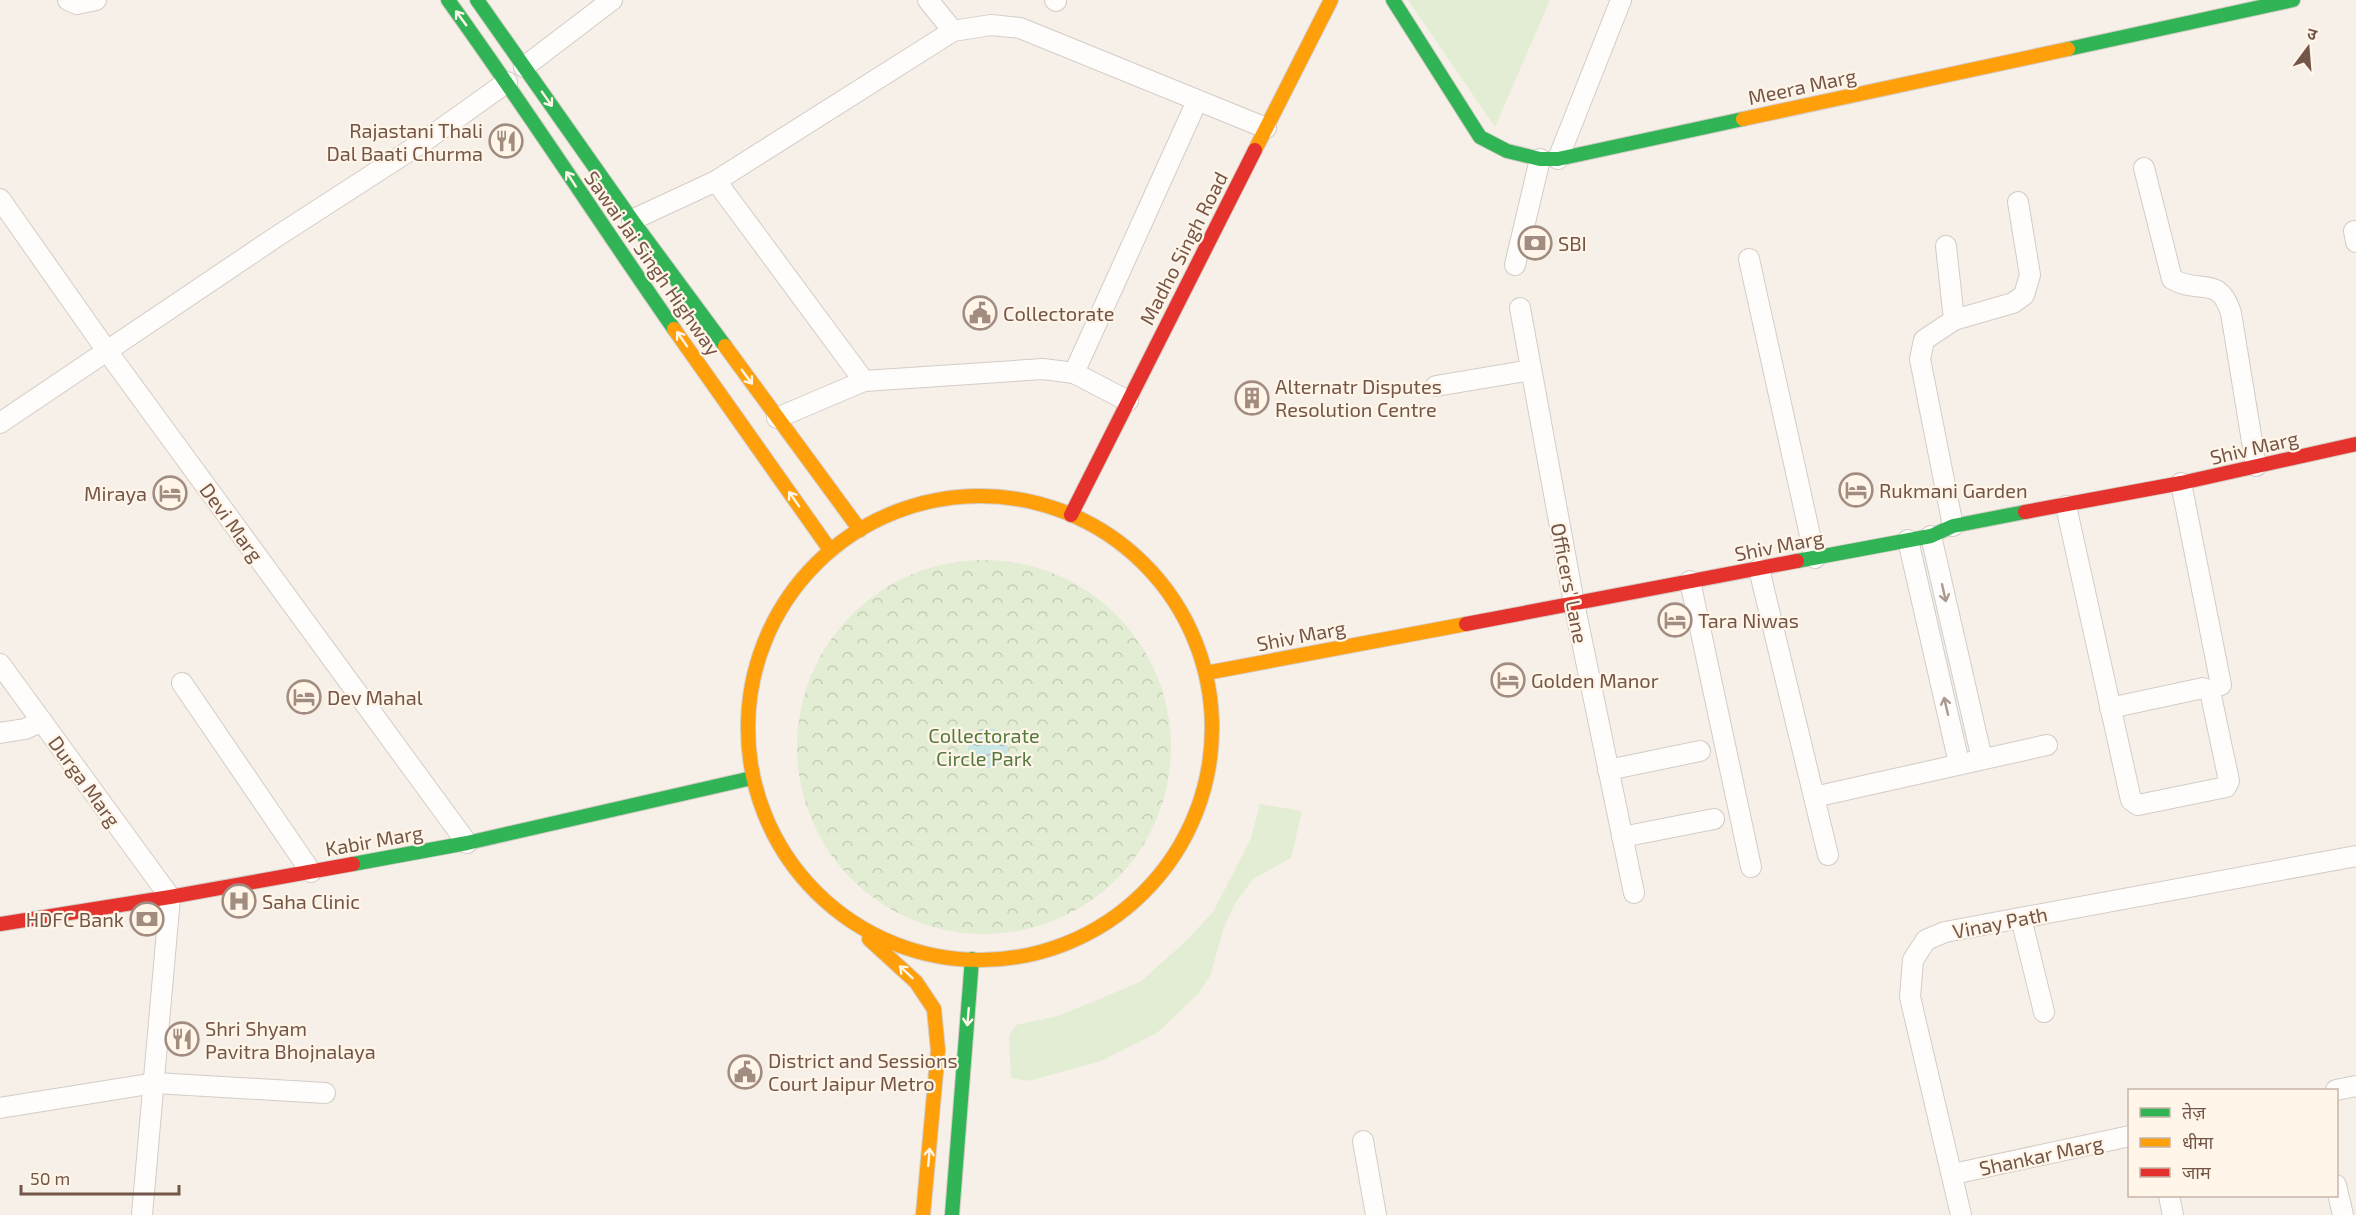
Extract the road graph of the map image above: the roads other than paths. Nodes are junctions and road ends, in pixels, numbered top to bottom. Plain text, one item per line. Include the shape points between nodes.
1 (69, 0) edge
2 (96, 0) edge
3 (448, 0) edge
4 (477, 0) edge
5 (612, 0) edge
6 (928, 0) edge
7 (1330, 0) edge
8 (1393, 0) edge
9 (1622, 0) edge
10 (2293, 0) edge
11 (952, 31) junction
12 (524, 67) junction
13 (507, 82) junction
14 (1197, 101) junction
15 (1266, 128) junction
16 (1549, 159) junction
17 (2144, 168) dead end
18 (716, 181) junction
19 (0, 199) edge
20 (2018, 202) dead end
21 (632, 220) junction
22 (1946, 246) dead end
23 (1749, 259) dead end
24 (1515, 265) dead end
25 (1520, 308) dead end
26 (1954, 320) junction
27 (107, 351) junction
28 (1531, 370) junction
29 (1074, 373) junction
30 (864, 381) junction
31 (1436, 386) dead end
32 (1128, 401) junction
33 (777, 418) junction
34 (0, 423) edge
35 (2356, 444) edge
36 (2256, 466) junction
37 (2181, 483) junction
38 (2066, 506) junction
39 (1071, 515) junction
40 (1953, 526) junction
41 (860, 530) junction
42 (1931, 536) junction
43 (1908, 540) junction
44 (828, 547) junction
45 (1815, 558) junction
46 (1759, 569) junction
47 (1690, 582) junction
48 (1574, 603) junction
49 (0, 664) edge
50 (1206, 673) junction
51 (182, 683) dead end
52 (2221, 685) dead end
53 (2110, 708) junction
54 (42, 721) junction
55 (0, 733) edge
56 (2047, 745) dead end
57 (1700, 751) dead end
58 (1982, 759) junction
59 (1959, 764) junction
60 (1608, 770) junction
61 (752, 778) junction
62 (1814, 796) junction
63 (1714, 819) dead end
64 (1622, 837) junction
65 (467, 843) junction
66 (1828, 855) dead end
67 (2356, 856) edge
68 (1751, 867) dead end
69 (311, 872) junction
70 (1634, 893) dead end
71 (170, 897) junction
72 (843, 915) junction
73 (2021, 918) junction
74 (0, 924) edge
75 (972, 959) junction
76 (2044, 1012) dead end
77 (155, 1083) junction
78 (2356, 1086) edge
79 (2338, 1090) edge
80 (325, 1093) dead end
81 (0, 1108) edge
82 (2128, 1136) edge
83 (1363, 1141) dead end
84 (1953, 1174) junction
85 (2338, 1190) edge
86 (2169, 1197) edge
87 (142, 1215) edge
88 (923, 1215) edge
89 (952, 1215) edge
90 (1376, 1215) edge
91 (1961, 1215) edge
92 (2173, 1215) edge
93 (2343, 1215) edge

1 - 2 street via 78,4
13 -> 3 street, Sawai Jai Singh Highway
4 - 12 street
5 - 12 street
6 - 11 street
7 - 15 street, Madho Singh Road
8 - 16 street, Meera Marg via 1480,137 1507,152
9 - 16 street
10 - 16 street, Meera Marg
11 - 14 street via 991,25 1020,28
11 - 18 street
12 -> 21 street
13 - 27 street
44 -> 13 street, Sawai Jai Singh Highway via 604,229
14 - 15 street
14 - 29 street
15 - 32 street, Madho Singh Road
16 - 24 street
17 - 36 street via 2172,279 2218,290 2226,297
18 - 21 street
18 - 30 street
19 - 27 street, Devi Marg
20 - 26 street via 2030,274 2024,295 2013,303
21 -> 33 street
22 - 26 street
23 - 45 street
25 - 28 street, Officers' Lane
26 - 40 street via 1924,340 1920,359
27 - 34 street
27 - 65 street, Devi Marg
28 - 31 street
28 - 48 street, Officers' Lane
29 - 30 street via 1043,369
29 - 32 street
30 - 33 street
32 - 39 street, Madho Singh Road
33 - 41 street
35 - 36 street, Shiv Marg
36 - 37 street, Shiv Marg
37 - 38 street, Shiv Marg
37 - 52 street
38 - 40 street, Shiv Marg
38 - 53 street
39 - 41 street via 1023,500 971,496 910,506
39 - 50 street via 1121,544 1165,588 1188,624
40 - 42 street, Shiv Marg
41 - 44 street
42 - 43 street, Shiv Marg
42 -> 58 street
43 - 45 street, Shiv Marg
59 -> 43 street
44 - 61 street via 777,612 754,668 746,729
45 - 46 street, Shiv Marg
46 - 47 street, Shiv Marg
46 - 62 street
47 - 48 street, Shiv Marg
47 - 68 street
48 - 50 street, Shiv Marg
48 - 60 street, Officers' Lane
49 - 54 street, Durga Marg
50 - 75 street via 1213,736 1204,795 1178,851 1142,895 1102,927 1038,953
51 - 69 street
53 - 53 street via 2134,804 2226,787 2229,781 2210,691 2203,688
54 - 55 street via 25,729
54 - 71 street, Durga Marg
56 - 58 street
57 - 60 street
58 - 59 street
59 - 62 street
60 - 64 street, Officers' Lane
61 - 65 street, Kabir Marg
61 - 72 street via 767,822 794,868
62 - 66 street
63 - 64 street
64 - 70 street, Officers' Lane
65 - 69 street, Kabir Marg
67 - 73 street, Vinay Path
69 - 71 street, Kabir Marg
71 - 74 street, Kabir Marg
71 - 77 street
72 - 75 street via 889,942
88 -> 72 street via 938,1050 934,1009 916,982
73 - 76 street
73 - 84 street, Vinay Path via 1945,932 1926,940 1913,960 1910,997
75 -> 89 street
77 - 80 street
77 - 81 street
77 - 87 street
78 - 79 street
82 - 84 street, Shankar Marg
83 - 90 street
84 - 91 street, Vinay Path
85 - 93 street
86 - 92 street

